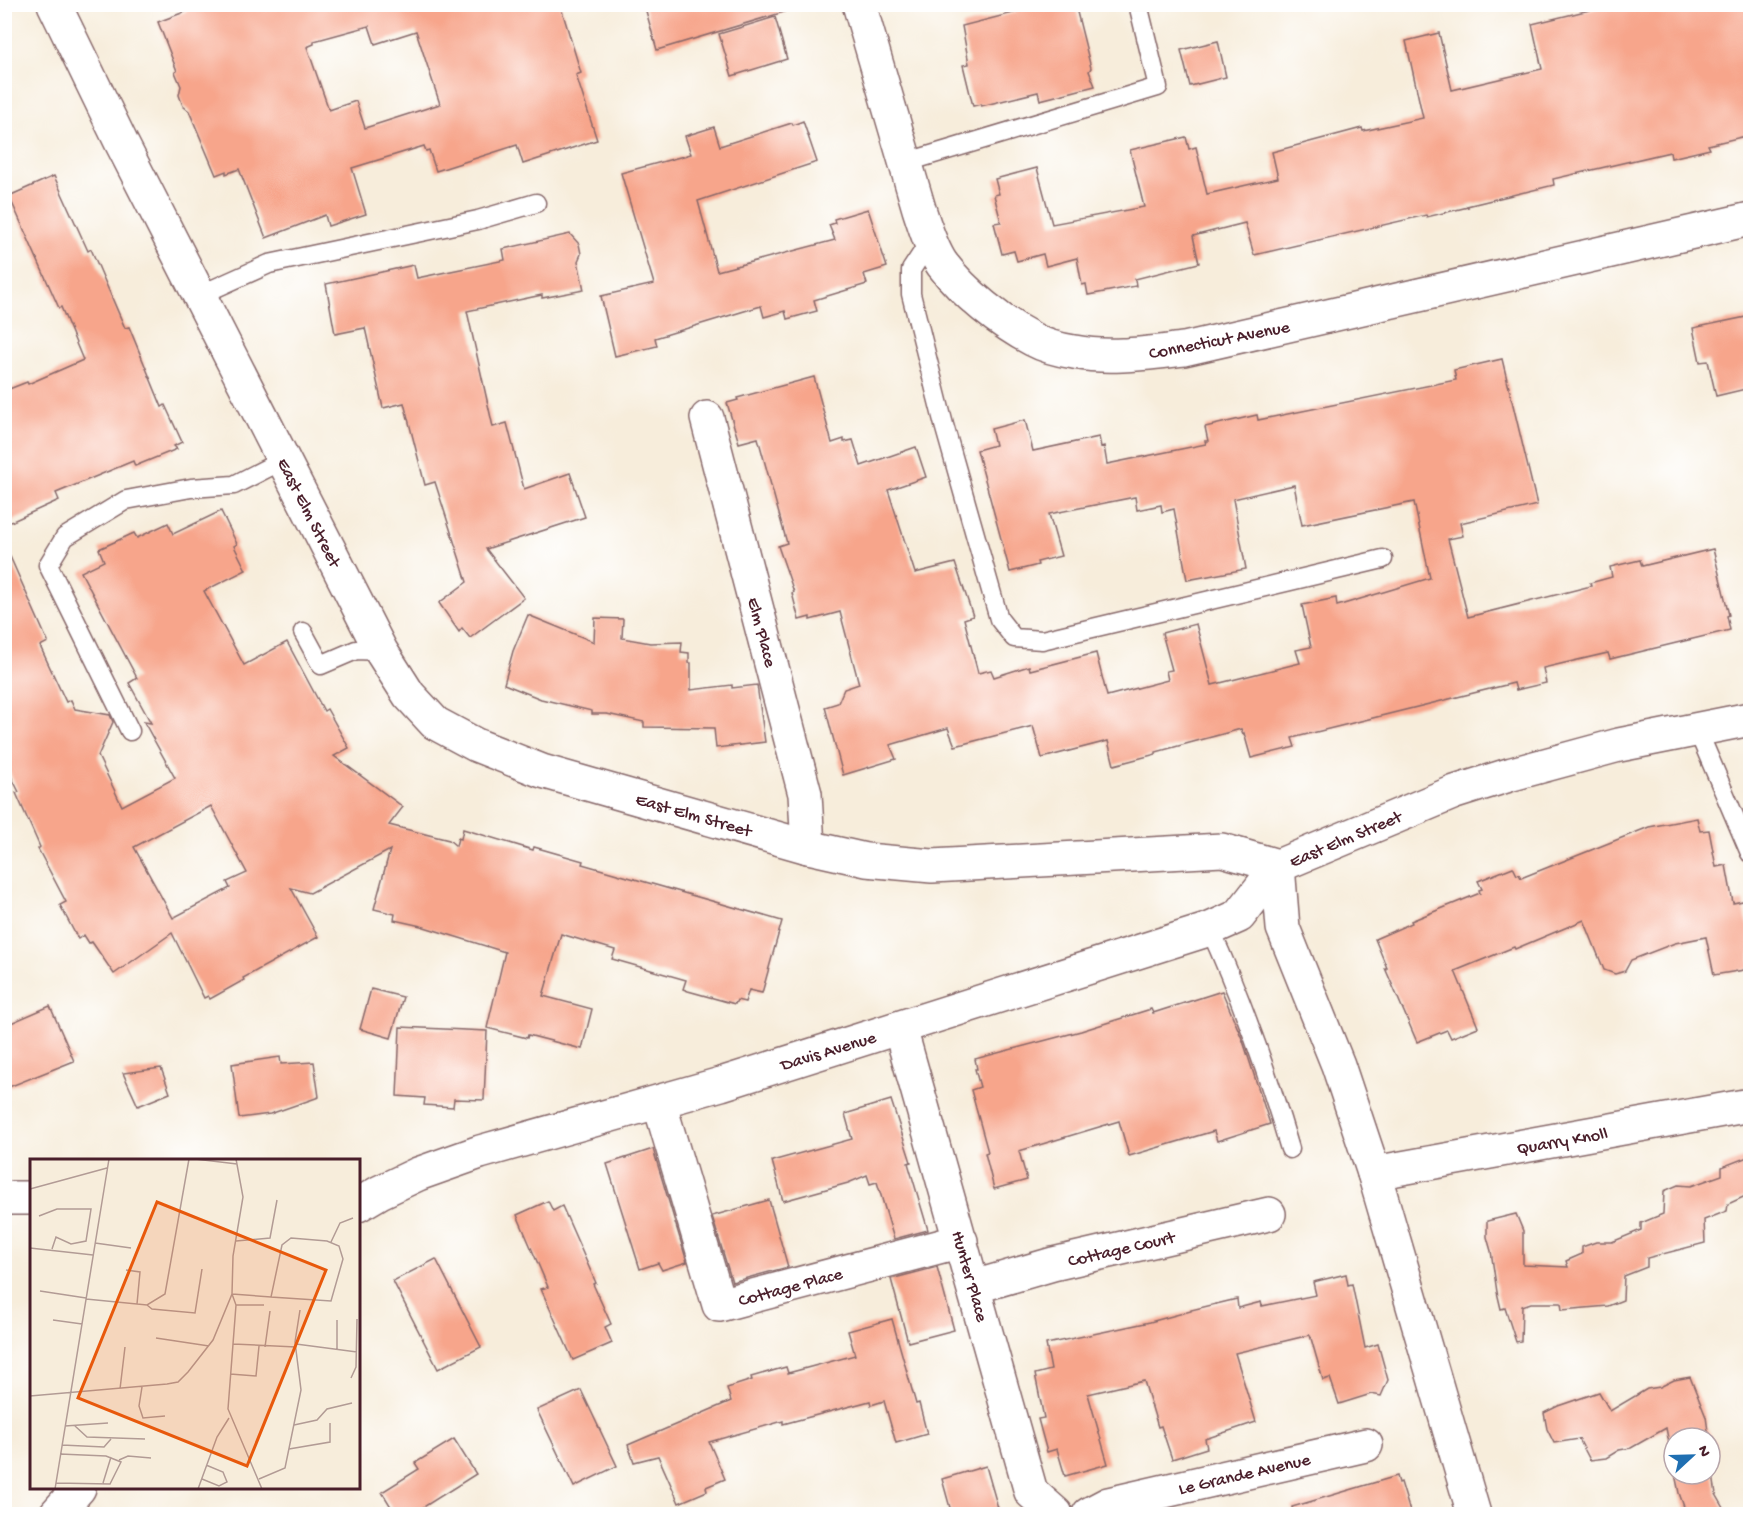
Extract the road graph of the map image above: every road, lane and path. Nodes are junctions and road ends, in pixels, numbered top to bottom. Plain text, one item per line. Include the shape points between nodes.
1 (54, 4) edge
2 (859, 4) edge
3 (1138, 4) edge
4 (904, 163) junction
5 (536, 203) dead end
6 (1750, 219) edge
7 (930, 241) junction
8 (200, 295) junction
9 (707, 418) dead end
10 (283, 460) junction
11 (1383, 560) dead end
12 (303, 632) dead end
13 (381, 651) junction
14 (1750, 719) edge
15 (1697, 729) junction
16 (130, 731) dead end
17 (808, 847) junction
18 (1750, 854) edge
19 (1278, 866) junction
20 (1210, 929) junction
21 (900, 1028) junction
22 (659, 1102) junction
23 (1750, 1105) edge
24 (1290, 1149) dead end
25 (1374, 1173) junction
26 (4, 1198) edge
27 (30, 1198) edge
28 (360, 1204) edge
29 (1269, 1214) dead end
30 (961, 1241) junction
31 (974, 1287) junction
32 (1366, 1445) dead end
33 (78, 1489) edge
34 (1091, 1514) edge
35 (56, 1515) edge
36 (1056, 1515) edge
37 (1474, 1515) edge

1 - 8 street, East Elm Street
2 - 4 street, Connecticut Avenue
3 - 4 lane via 1158,87
4 - 7 street, Connecticut Avenue
5 - 8 lane via 478,220 269,264
6 - 7 street, Connecticut Avenue via 1184,349 1126,356 1075,352 1036,341 970,295 942,263
7 - 11 lane via 911,270 911,294 999,619 1014,638 1042,640
8 - 10 street, East Elm Street
9 - 17 street, Elm Place via 805,794
10 - 13 street, East Elm Street
10 - 16 lane via 234,485 126,500 65,537 48,565
12 - 13 lane via 321,665 356,651
13 - 17 street, East Elm Street via 409,695 435,723 476,745 542,771
14 - 15 street, East Elm Street
15 - 18 lane
15 - 19 street, East Elm Street via 1578,755 1455,792
17 - 19 street, East Elm Street via 866,860 932,866 1222,850
19 - 20 street, Davis Avenue via 1239,916
19 - 25 street via 1283,928 1338,1065
20 - 21 street, Davis Avenue
20 - 24 lane via 1270,1080
21 - 22 street, Davis Avenue
21 - 30 street, Hunter Place
22 - 28 street, Davis Avenue via 480,1152 418,1174
22 - 30 street, Cottage Place via 719,1305
23 - 25 street, Quarry Knoll
25 - 37 street
26 - 27 street
29 - 31 street, Cottage Court via 1053,1264
30 - 31 street, Hunter Place
31 - 36 street, Hunter Place via 1031,1492
32 - 34 street, Le Grande Avenue via 1108,1504
33 - 35 street

